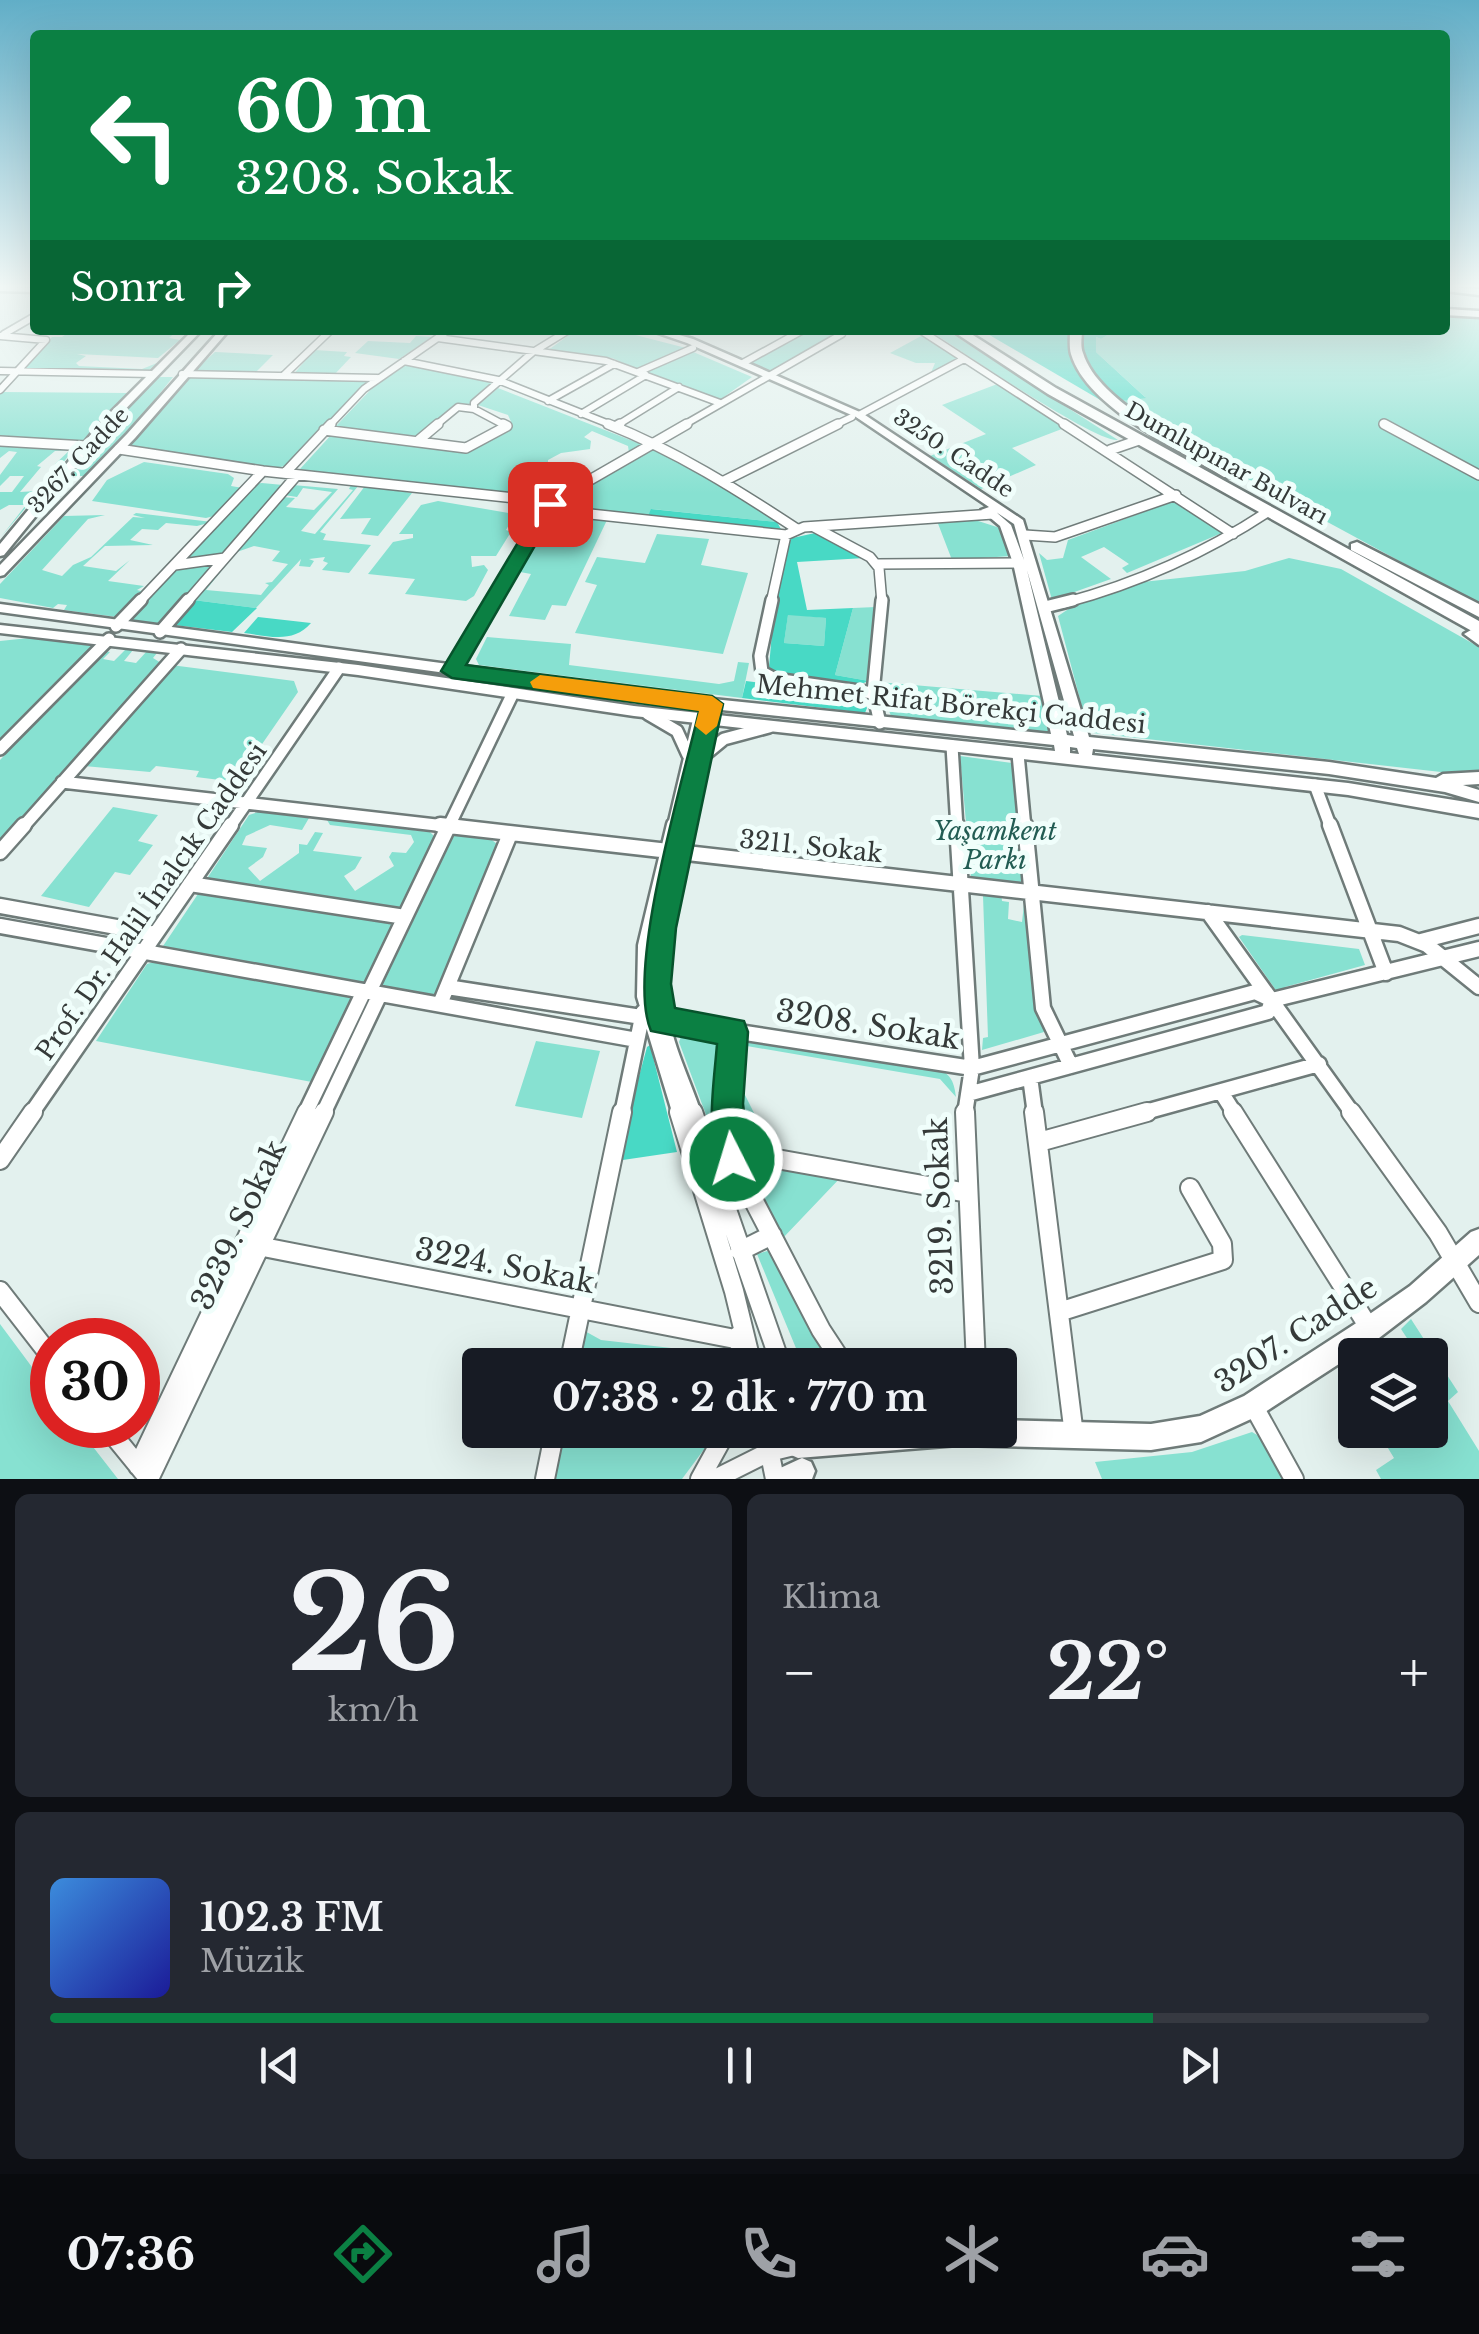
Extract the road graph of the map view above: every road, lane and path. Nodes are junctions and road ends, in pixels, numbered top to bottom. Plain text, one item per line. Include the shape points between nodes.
1 (31, 356) edge
2 (172, 356) edge
3 (199, 356) edge
4 (304, 356) edge
5 (411, 356) edge
6 (528, 356) edge
7 (570, 356) edge
8 (677, 356) edge
9 (714, 356) edge
10 (724, 356) edge
11 (756, 356) edge
12 (799, 356) edge
13 (959, 356) edge
14 (998, 356) edge
15 (1012, 356) edge
16 (1076, 356) edge
17 (964, 359) junction
18 (404, 361) junction
19 (743, 363) junction
20 (614, 364) junction
21 (0, 371) edge
22 (17, 371) junction
23 (154, 374) junction
24 (182, 374) junction
25 (642, 374) junction
26 (283, 376) junction
27 (766, 376) junction
28 (377, 378) junction
29 (498, 380) junction
30 (679, 387) junction
31 (0, 390) edge
32 (548, 401) junction
33 (720, 403) junction
34 (474, 408) junction
35 (581, 414) junction
36 (856, 416) junction
37 (1384, 424) dead end
38 (615, 427) junction
39 (324, 430) junction
40 (419, 440) junction
41 (1139, 440) junction
42 (0, 441) edge
43 (653, 442) junction
44 (86, 446) junction
45 (118, 448) junction
46 (1110, 450) junction
47 (263, 471) junction
48 (285, 474) junction
49 (297, 475) junction
50 (1479, 475) edge
51 (724, 482) junction
52 (1176, 495) junction
53 (1259, 495) junction
54 (548, 506) junction
55 (1269, 511) junction
56 (993, 514) junction
57 (814, 526) junction
58 (797, 529) junction
59 (1010, 534) junction
60 (1025, 534) junction
61 (1233, 534) junction
62 (786, 535) junction
63 (1330, 541) junction
64 (0, 552) edge
65 (225, 558) junction
66 (1026, 563) junction
67 (878, 564) junction
68 (173, 566) junction
69 (0, 572) edge
70 (1045, 607) junction
71 (0, 608) edge
72 (1479, 613) edge
73 (0, 632) edge
74 (160, 632) junction
75 (113, 633) junction
76 (1477, 635) edge
77 (181, 648) junction
78 (339, 668) junction
79 (448, 678) junction
80 (873, 692) junction
81 (512, 694) junction
82 (634, 710) junction
83 (705, 711) junction
84 (880, 723) junction
85 (784, 727) junction
86 (1061, 741) junction
87 (1084, 744) junction
88 (952, 746) junction
89 (0, 750) edge
90 (1018, 754) junction
91 (1064, 758) junction
92 (694, 761) junction
93 (1088, 761) junction
94 (1380, 775) junction
95 (1479, 778) edge
96 (62, 782) junction
97 (1315, 786) junction
98 (1479, 796) edge
99 (246, 804) junction
100 (1479, 811) edge
101 (448, 827) junction
102 (510, 834) junction
103 (0, 852) edge
104 (673, 854) junction
105 (961, 883) junction
106 (190, 884) junction
107 (1033, 891) junction
108 (0, 906) edge
109 (1208, 912) junction
110 (405, 917) junction
111 (0, 926) edge
112 (1479, 926) edge
113 (1370, 931) junction
114 (155, 934) junction
115 (1421, 941) junction
116 (1479, 950) edge
117 (142, 954) junction
118 (1445, 958) junction
119 (1386, 973) junction
120 (447, 987) junction
121 (1479, 987) edge
122 (371, 992) junction
123 (1272, 1000) junction
124 (440, 1004) junction
125 (649, 1016) junction
126 (733, 1032) junction
127 (637, 1040) junction
128 (1059, 1045) junction
129 (1319, 1064) junction
130 (1071, 1066) junction
131 (972, 1068) junction
132 (1030, 1077) junction
133 (1221, 1092) junction
134 (968, 1094) junction
135 (1038, 1142) junction
136 (732, 1151) junction
137 (0, 1160) edge
138 (1190, 1188) dead end
139 (968, 1192) junction
140 (772, 1235) junction
141 (1479, 1240) edge
142 (252, 1244) junction
143 (740, 1251) junction
144 (1454, 1263) junction
145 (734, 1291) junction
146 (0, 1292) edge
147 (1479, 1303) edge
148 (580, 1309) junction
149 (1059, 1312) junction
150 (1370, 1329) junction
151 (30, 1330) edge
152 (740, 1340) junction
153 (572, 1348) edge
154 (740, 1348) edge
155 (748, 1348) edge
156 (774, 1348) edge
157 (833, 1348) edge
158 (975, 1348) edge
159 (1253, 1405) junction
160 (1017, 1433) edge
161 (1074, 1435) junction
162 (124, 1448) edge
163 (551, 1448) edge
164 (717, 1448) edge
165 (768, 1448) edge
166 (862, 1448) edge
167 (769, 1452) junction
168 (793, 1464) edge
169 (145, 1475) edge
170 (544, 1479) edge
171 (700, 1479) edge
172 (715, 1479) edge
173 (1294, 1479) edge

1 - 22 street
2 - 23 street, 3267. Cadde
3 - 24 street, 3267. Cadde
4 - 26 street
5 - 18 street
6 - 29 street
7 - 20 street
8 - 25 street
9 - 27 street, 3250. Cadde
10 - 19 street, 3250. Cadde
11 - 19 street
12 - 27 street
13 - 17 street
14 - 41 highway, Dumlupınar Bulvarı
15 - 53 highway, Dumlupınar Bulvarı
16 - 53 highway via 1103,390
17 - 36 street
17 - 46 street
18 - 28 street
18 - 29 street
19 - 27 street, 3250. Cadde
20 - 25 street
20 - 32 street
21 - 22 street
22 - 23 street
22 - 31 street
23 - 24 street
23 - 44 street, 3267. Cadde
24 - 26 street
24 - 45 street, 3267. Cadde
25 - 30 street
25 - 35 street
26 - 28 street
27 - 33 street
27 - 36 street, 3250. Cadde
28 - 39 street
29 - 32 street
29 - 34 street
30 - 33 street
30 - 38 street
32 - 35 street
33 - 43 street
34 - 40 street via 458,407
34 - 40 street via 507,426 466,448
35 - 38 street
36 - 51 street
36 - 56 street, 3250. Cadde
36 - 60 street, 3250. Cadde via 1016,518
37 - 50 street
38 - 43 street
39 - 40 street
39 - 48 street
41 - 46 street
41 - 55 highway, Dumlupınar Bulvarı
42 - 44 street
43 - 51 street
43 - 54 street
44 - 64 street, 3267. Cadde
45 - 47 street
45 - 69 street, 3267. Cadde
46 - 52 street
47 - 48 street
47 - 68 street
48 - 49 street
49 - 54 street
49 - 65 street
51 - 58 street
52 - 60 street via 1055,537
52 - 61 street
53 - 63 highway, Dumlupınar Bulvarı
54 - 62 street
54 - 79 street
55 - 61 street
55 - 63 highway, Dumlupınar Bulvarı
56 - 57 street
56 - 59 street, 3250. Cadde
57 - 58 street
57 - 67 street
58 - 62 street
59 - 60 street
59 - 66 street, 3250. Cadde
60 - 66 street, 3250. Cadde
61 - 70 street via 1103,590
62 - 80 street via 762,672
63 - 72 highway, Dumlupınar Bulvarı
63 - 76 highway via 1340,558
65 - 68 street
65 - 74 street
66 - 67 street
66 - 70 street, 3250. Cadde
66 - 86 street, 3250. Cadde
67 - 80 street via 882,605
68 - 75 street
70 - 87 street, 3250. Cadde
71 - 75 street, Mehmet Rifat Börekçi Caddesi
73 - 75 street, Mehmet Rifat Börekçi Caddesi
74 - 75 street, Mehmet Rifat Börekçi Caddesi
74 - 79 street, Mehmet Rifat Börekçi Caddesi
75 - 77 street, Mehmet Rifat Börekçi Caddesi
75 - 89 street
77 - 78 street, Mehmet Rifat Börekçi Caddesi
77 - 96 street
78 - 79 street, Mehmet Rifat Börekçi Caddesi
78 - 99 street, Prof. Dr. Halil İnalcık Caddesi
79 - 81 street, Mehmet Rifat Börekçi Caddesi
79 - 83 street, Mehmet Rifat Börekçi Caddesi
80 - 84 street
81 - 82 street, Mehmet Rifat Börekçi Caddesi
81 - 101 street, 3239. Sokak
82 - 83 street, Mehmet Rifat Börekçi Caddesi
82 - 92 street via 677,731
83 - 84 street, Mehmet Rifat Börekçi Caddesi
83 - 85 street, Mehmet Rifat Börekçi Caddesi
83 - 92 street
84 - 86 street, Mehmet Rifat Börekçi Caddesi
85 - 88 street, Mehmet Rifat Börekçi Caddesi
85 - 92 street via 724,739
86 - 87 street, Mehmet Rifat Börekçi Caddesi
86 - 91 street, 3250. Cadde
87 - 93 street, 3250. Cadde
87 - 94 street, Mehmet Rifat Börekçi Caddesi
88 - 90 street, Mehmet Rifat Börekçi Caddesi
88 - 105 street, 3219. Sokak
90 - 91 street, Mehmet Rifat Börekçi Caddesi
90 - 107 street
91 - 93 street, Mehmet Rifat Börekçi Caddesi
92 - 104 street
93 - 97 street, Mehmet Rifat Börekçi Caddesi
94 - 95 street
94 - 98 street, Mehmet Rifat Börekçi Caddesi
96 - 99 street, 3211. Sokak
96 - 103 street
97 - 100 street, Mehmet Rifat Börekçi Caddesi
97 - 113 street
99 - 101 street, 3211. Sokak
99 - 106 street, Prof. Dr. Halil İnalcık Caddesi
101 - 102 street, 3211. Sokak
101 - 110 street, 3239. Sokak
102 - 104 street, 3211. Sokak
102 - 120 street
104 - 105 street, 3211. Sokak
104 - 125 street
105 - 107 street, 3211. Sokak
105 - 131 street, 3219. Sokak
106 - 110 street
106 - 114 street, Prof. Dr. Halil İnalcık Caddesi
107 - 109 street, 3211. Sokak
107 - 128 street via 1043,1008
108 - 114 street
109 - 113 street, 3211. Sokak
109 - 123 street
110 - 122 street, 3239. Sokak
111 - 117 street
112 - 115 street
113 - 115 street, 3211. Sokak
113 - 119 street
114 - 117 street, Prof. Dr. Halil İnalcık Caddesi
115 - 118 street, 3211. Sokak
116 - 118 street, 3208. Sokak
117 - 122 street
117 - 137 street, Prof. Dr. Halil İnalcık Caddesi
118 - 119 street, 3208. Sokak
118 - 121 street, 3211. Sokak
119 - 123 street, 3208. Sokak
120 - 124 street
120 - 125 street, 3208. Sokak
122 - 124 street
122 - 142 street, 3239. Sokak
123 - 128 street, 3208. Sokak via 1255,992
123 - 129 street
123 - 130 street, 3208. Sokak via 1268,1012
124 - 127 street
125 - 126 street, 3208. Sokak
125 - 127 street
125 - 143 street
125 - 145 street
126 - 131 street, 3208. Sokak
126 - 136 street
127 - 148 street
128 - 130 street
128 - 131 street, 3208. Sokak
129 - 133 street
129 - 144 street
130 - 132 street, 3208. Sokak
131 - 134 street, 3219. Sokak
132 - 134 street, 3208. Sokak
132 - 135 street
133 - 135 street
133 - 150 street
134 - 139 street, 3219. Sokak
135 - 149 street
136 - 139 street
136 - 140 street
138 - 149 street via 1222,1244 1223,1260
139 - 158 street, 3219. Sokak
140 - 143 street
140 - 157 street
141 - 144 street, 3207. Cadde
142 - 148 street, 3224. Sokak
142 - 169 street, 3239. Sokak
143 - 156 street
144 - 147 street
144 - 150 street, 3207. Cadde
145 - 152 street
145 - 155 street
146 - 151 street
148 - 152 street, 3224. Sokak
148 - 153 street
149 - 161 street
150 - 159 street, 3207. Cadde
152 - 154 street
159 - 161 street, 3207. Cadde via 1178,1434
159 - 173 street
160 - 161 street, 3207. Cadde
162 - 169 street
163 - 170 street
164 - 171 street
165 - 167 street
166 - 168 street, 3207. Cadde
167 - 168 street, 3207. Cadde
167 - 168 street
167 - 172 street, 3207. Cadde

